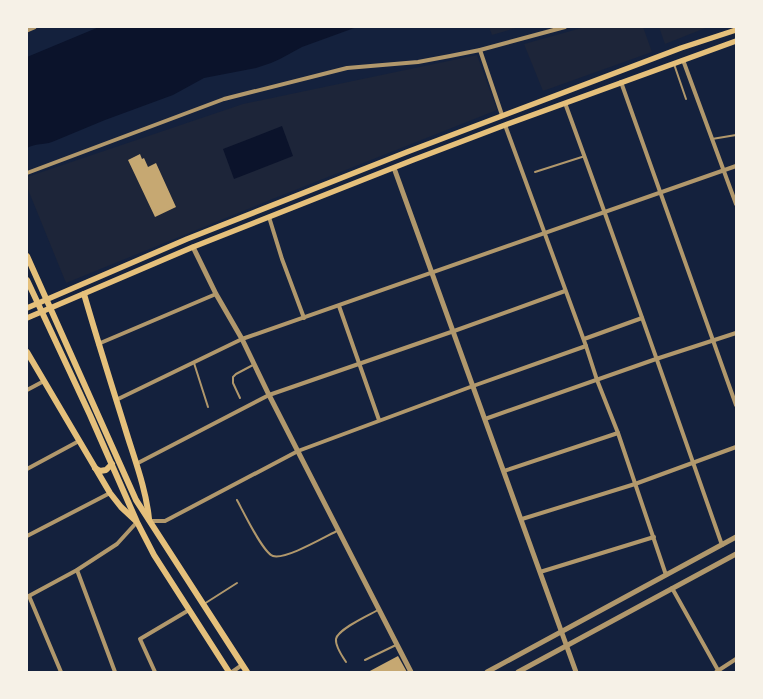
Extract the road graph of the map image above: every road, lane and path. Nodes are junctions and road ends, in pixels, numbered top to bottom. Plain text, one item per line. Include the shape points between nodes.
1 (34, 27) edge
2 (565, 27) edge
3 (27, 30) edge
4 (736, 30) edge
5 (736, 41) edge
6 (480, 50) junction
7 (683, 60) junction
8 (674, 63) junction
9 (622, 82) junction
10 (686, 100) dead end
11 (565, 103) junction
12 (502, 115) junction
13 (505, 125) junction
14 (736, 135) edge
15 (712, 139) junction
16 (584, 156) junction
17 (736, 166) edge
18 (394, 168) junction
19 (724, 170) junction
20 (535, 172) dead end
21 (27, 173) edge
22 (661, 192) junction
23 (736, 204) edge
24 (605, 212) junction
25 (269, 217) junction
26 (545, 234) junction
27 (187, 239) junction
28 (193, 248) junction
29 (27, 256) edge
30 (433, 273) junction
31 (27, 280) edge
32 (565, 291) junction
33 (84, 294) junction
34 (216, 294) junction
35 (339, 306) junction
36 (27, 308) edge
37 (27, 318) edge
38 (304, 318) junction
39 (642, 318) junction
40 (454, 331) junction
41 (736, 334) edge
42 (242, 339) junction
43 (584, 339) junction
44 (714, 341) junction
45 (98, 344) junction
46 (586, 346) junction
47 (27, 352) edge
48 (656, 359) junction
49 (194, 363) junction
50 (360, 363) junction
51 (254, 365) junction
52 (597, 380) junction
53 (44, 381) junction
54 (474, 386) junction
55 (27, 390) edge
56 (269, 396) junction
57 (240, 398) dead end
58 (116, 400) junction
59 (736, 405) edge
60 (208, 407) dead end
61 (93, 414) junction
62 (486, 419) junction
63 (379, 420) junction
64 (618, 433) junction
65 (79, 441) junction
66 (736, 447) edge
67 (298, 451) junction
68 (693, 463) junction
69 (112, 464) junction
70 (136, 464) junction
71 (95, 468) junction
72 (27, 469) edge
73 (504, 471) junction
74 (636, 484) junction
75 (110, 493) junction
76 (237, 500) dead end
77 (522, 519) junction
78 (149, 521) junction
79 (137, 522) junction
80 (339, 530) junction
81 (27, 536) edge
82 (654, 537) junction
83 (736, 537) edge
84 (722, 545) junction
85 (736, 554) edge
86 (77, 570) junction
87 (540, 572) junction
88 (666, 575) junction
89 (237, 583) dead end
90 (672, 588) junction
91 (28, 596) edge
92 (203, 604) junction
93 (379, 609) junction
94 (189, 610) junction
95 (561, 631) junction
96 (397, 645) junction
97 (566, 645) junction
98 (736, 659) edge
99 (364, 660) dead end
100 (346, 662) dead end
101 (242, 665) junction
102 (61, 672) edge
103 (115, 672) edge
104 (155, 672) edge
105 (230, 672) edge
106 (247, 672) edge
107 (411, 672) edge
108 (487, 672) edge
109 (518, 672) edge
110 (576, 672) edge
111 (718, 672) edge

1 - 3 street
2 - 6 street
4 - 12 main road
5 - 7 main road
6 - 12 street
6 - 21 street via 418,62 347,68 224,99
7 - 8 main road
7 - 15 street
8 - 9 main road
8 - 10 lane
9 - 11 main road
9 - 22 street
11 - 13 main road
11 - 16 street
12 - 27 main road
13 - 18 main road
13 - 26 street
14 - 15 lane
15 - 19 street
16 - 20 lane
16 - 24 street
17 - 19 street
18 - 25 main road
18 - 30 street
19 - 22 street
19 - 23 street
22 - 24 street
22 - 44 street
24 - 26 street
24 - 39 street
25 - 28 main road
25 - 38 street
26 - 30 street
26 - 32 street
27 - 28 main road
27 - 36 main road
28 - 33 main road
28 - 34 street
29 - 61 main road
30 - 35 street
30 - 40 street
31 - 61 main road
32 - 40 street
32 - 43 street
33 - 37 main road
33 - 45 main road
34 - 42 street
34 - 45 street
35 - 38 street
35 - 50 street
38 - 42 street
39 - 43 street
39 - 48 street
40 - 50 street
40 - 54 street
41 - 44 street
42 - 49 street
42 - 51 street
43 - 46 street
44 - 48 street
44 - 59 street
45 - 58 main road
46 - 52 street
46 - 54 street
47 - 53 main road
48 - 52 street
48 - 68 street
49 - 58 street
49 - 60 lane
50 - 56 street
50 - 63 street
51 - 56 street
51 - 57 lane via 233,378
52 - 62 street
52 - 64 street
53 - 55 street
53 - 65 main road
54 - 62 street
54 - 63 street
56 - 67 street
56 - 70 street
58 - 70 main road
61 - 69 main road
61 - 78 main road
62 - 73 street
63 - 67 street
64 - 73 street
64 - 74 street
65 - 71 main road
65 - 72 street
66 - 68 street
67 - 78 street via 165,521
67 - 80 street
68 - 74 street
68 - 84 street
69 - 71 main road via 106,470 100,471
69 - 79 main road
70 - 78 main road
71 - 75 main road
73 - 77 street
74 - 77 street
74 - 82 street
75 - 79 main road
75 - 81 street
76 - 80 lane via 265,550 273,556 295,551
77 - 87 street
78 - 92 main road
79 - 86 street via 117,544
79 - 94 main road via 154,555
80 - 93 street
82 - 87 street
82 - 88 street
83 - 84 street
84 - 88 street
85 - 90 street
86 - 91 street
86 - 103 street
87 - 95 street
88 - 95 street
89 - 92 lane
90 - 97 street
90 - 111 street
91 - 102 street
92 - 101 main road
93 - 96 street
93 - 100 lane via 340,632 336,639
94 - 104 street via 140,639
94 - 105 main road
95 - 97 street
95 - 108 street
96 - 99 lane
96 - 107 street
97 - 109 street
97 - 110 street
98 - 111 street
101 - 105 street
101 - 106 main road

